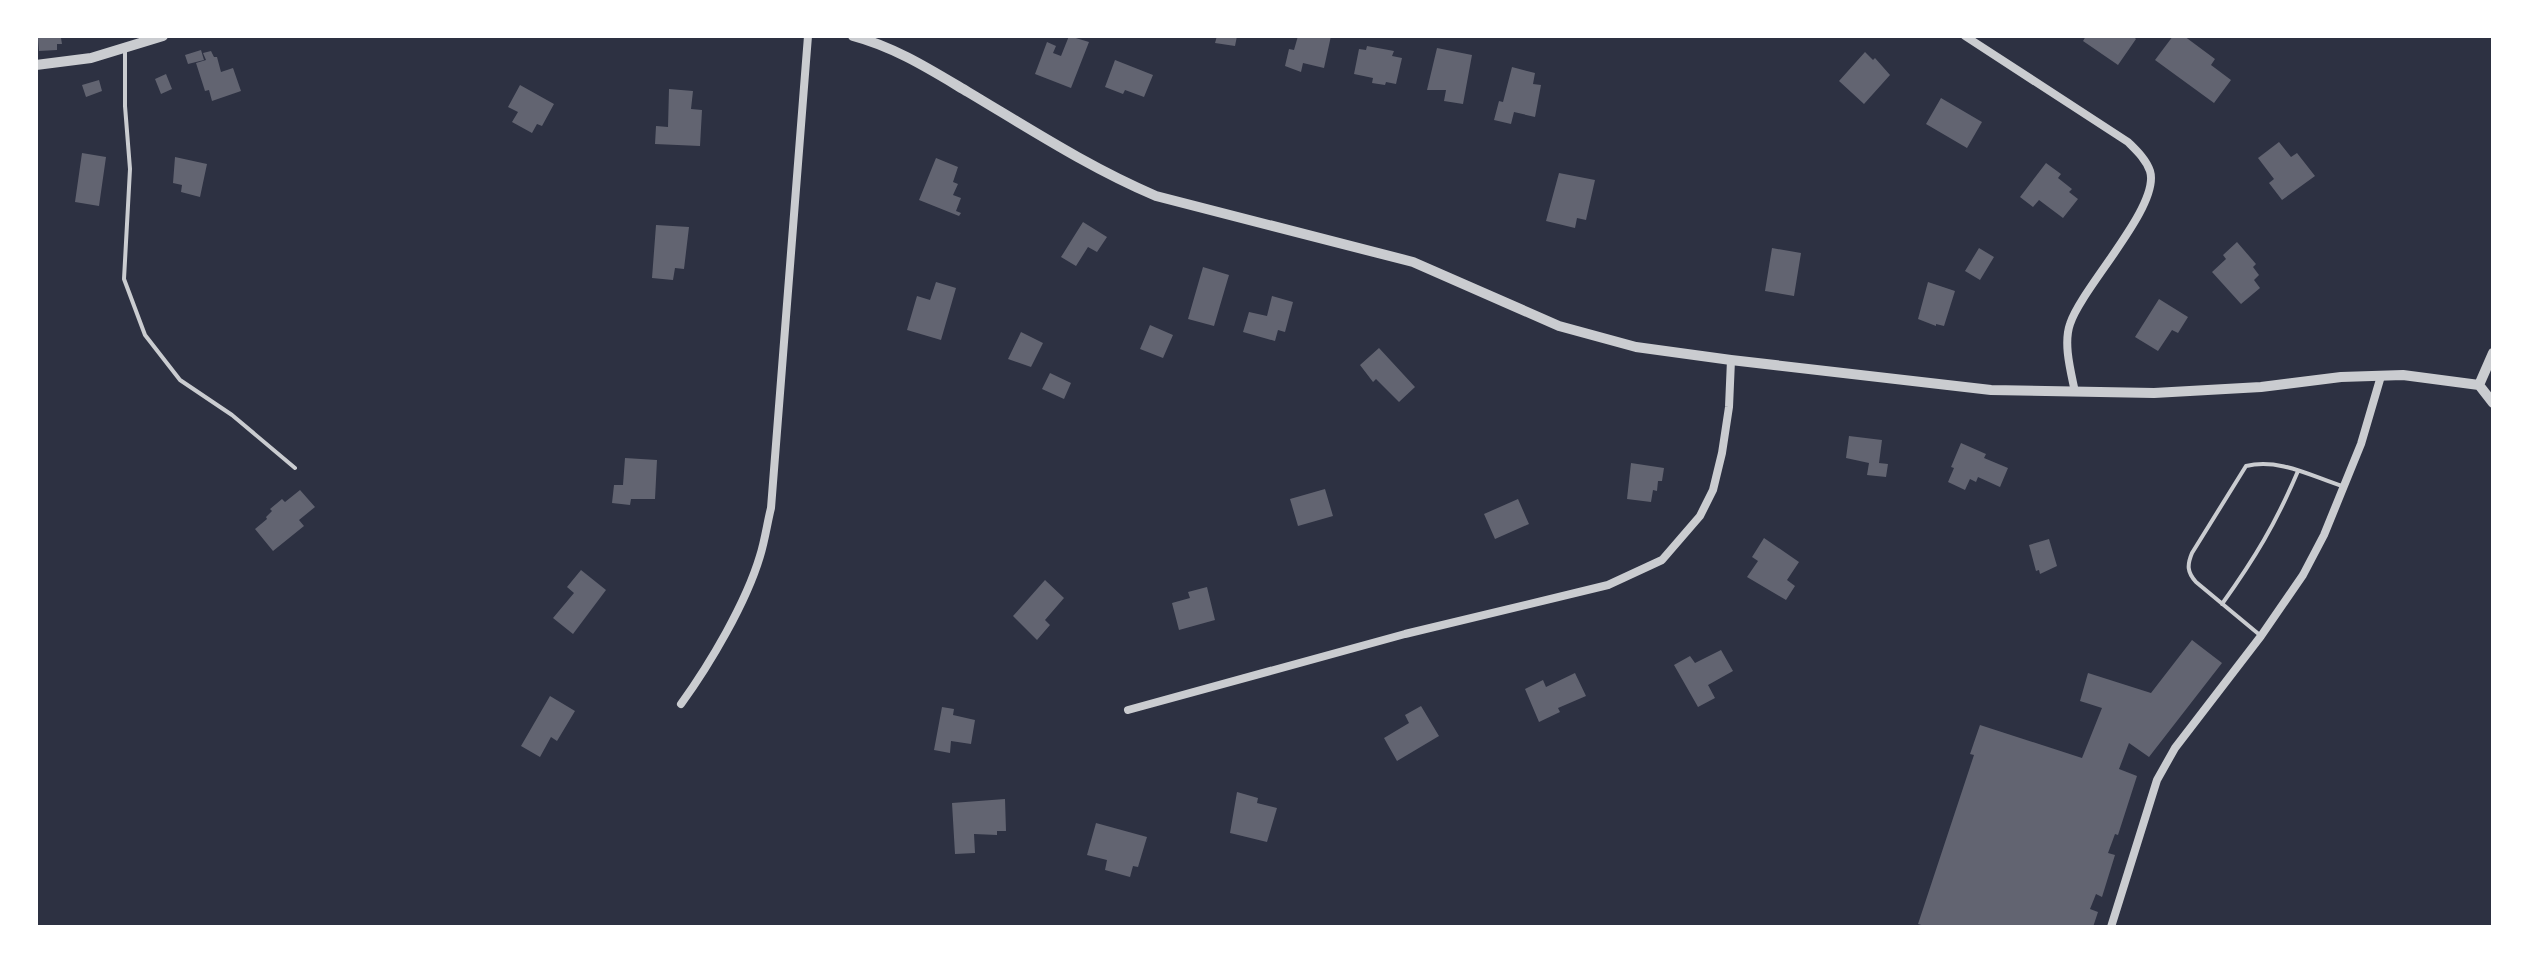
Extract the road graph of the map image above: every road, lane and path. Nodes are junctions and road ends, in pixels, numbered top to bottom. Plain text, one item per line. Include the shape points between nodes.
1 (163, 36) edge
2 (808, 36) edge
3 (853, 36) edge
4 (1965, 36) edge
5 (125, 49) junction
6 (36, 65) edge
7 (2493, 353) edge
8 (1731, 360) junction
9 (2381, 376) junction
10 (2479, 385) junction
11 (2075, 392) junction
12 (2493, 403) edge
13 (295, 468) dead end
14 (2298, 471) junction
15 (2344, 487) junction
16 (2221, 605) junction
17 (2261, 636) junction
18 (681, 704) dead end
19 (1128, 710) dead end
20 (2111, 927) edge

1 - 5 street
2 - 18 street via 771,508 747,590
3 - 8 street via 900,52 1156,196 1413,262 1559,326 1636,347
4 - 11 street via 2128,142 2150,173 2141,211 2068,328
5 - 6 street
5 - 13 lane via 130,169 124,279 145,335 180,380
7 - 10 street
8 - 11 street via 1991,390
8 - 19 street via 1729,407 1713,490 1700,516 1662,560 1608,585
9 - 10 street
9 - 11 street via 2154,393
9 - 15 street
10 - 12 street
14 - 15 lane
14 - 16 lane via 2277,520
14 - 16 lane via 2263,462 2246,466 2192,553 2189,574
15 - 17 street via 2303,575
16 - 17 lane
17 - 20 street via 2175,748 2157,780

